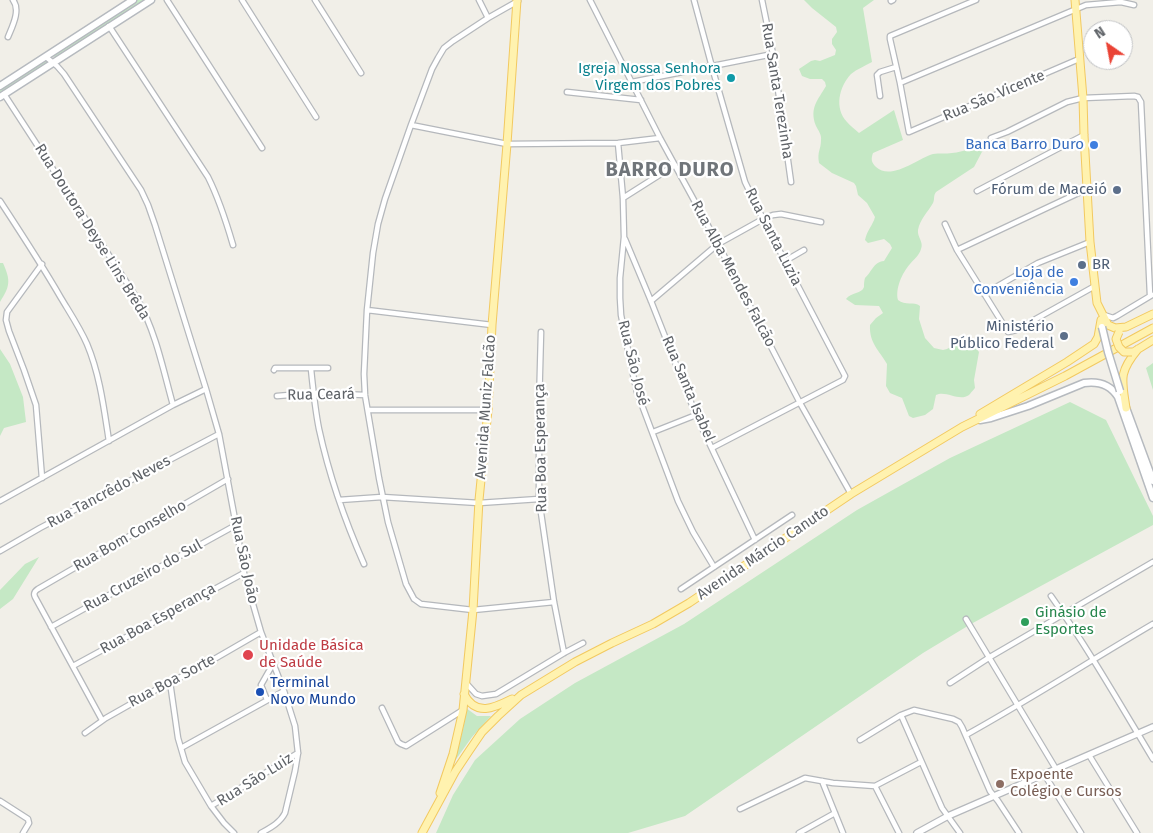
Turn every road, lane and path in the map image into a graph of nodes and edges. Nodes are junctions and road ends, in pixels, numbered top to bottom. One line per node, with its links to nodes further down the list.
1 (12, 0): 18 (street)
2 (133, 0): 20 (main road)
3 (151, 0): 17 (main road)
4 (167, 0): 41 (street)
5 (242, 0): 34 (street)
6 (315, 0): 25 (street)
7 (479, 0): 16 (street)
8 (590, 0): 26 (street, Rua Alba Mendes Falcão)
9 (694, 0): 23 (street, Rua Santa Luzia)
10 (762, 0): 19 (street, Rua Santa Terezinha)
11 (976, 0): 24 (street)
12 (1075, 0): 15 (main road)
13 (518, 1): 16 (street); 40 (main road, Avenida Muniz Falcão)
14 (1134, 5): 15 (street)
15 (1075, 10): 21 (main road); 27 (street)
16 (488, 18): 35 (street)
17 (109, 26): 22 (main road); 54 (street)
18 (8, 38)
19 (773, 54): 23 (street); 43 (street, Rua Santa Terezinha)
20 (46, 57): 22 (street, Rua São João); 28 (main road)
21 (1079, 59): 27 (street, Rua São Vicente); 32 (main road)
22 (53, 63): 30 (main road); 75 (street, Rua São João)
23 (712, 67): 26 (street); 48 (street, Rua Santa Luzia)
24 (896, 67): 27 (street); 31 (street)
25 (361, 73)
26 (632, 82): 33 (street, Rua Alba Mendes Falcão)
27 (900, 82)
28 (0, 86)
29 (567, 92): 33 (street)
30 (2, 95): 80 (street, Rua Doutora Deyse Lins Brêda)
31 (880, 96)
32 (1083, 98): 36 (main road); 38 (street); 61 (street)
33 (640, 100): 37 (street, Rua Alba Mendes Falcão)
34 (316, 116)
35 (411, 125): 40 (street); 63 (street)
36 (1084, 134): 44 (main road); 45 (street)
37 (660, 138): 39 (street); 42 (street, Rua Alba Mendes Falcão)
38 (991, 138)
39 (618, 143): 40 (street); 46 (street, Rua São José)
40 (507, 144): 66 (main road, Avenida Muniz Falcão)
41 (262, 148)
42 (675, 165): 46 (street); 53 (street, Rua Alba Mendes Falcão)
43 (790, 182)
44 (1087, 189): 52 (main road); 56 (street)
45 (977, 191)
46 (623, 198): 51 (street, Rua São José)
47 (0, 201): 58 (street)
48 (763, 219): 49 (street); 53 (street); 57 (street, Rua Santa Luzia)
49 (821, 222)
50 (945, 224): 56 (street)
51 (624, 237): 62 (street, Rua Santa Isabel); 87 (street, Rua São José)
52 (1090, 242): 59 (main road); 60 (street)
53 (718, 244): 62 (street); 79 (street, Rua Alba Mendes Falcão)
54 (233, 245)
55 (804, 250): 57 (street)
56 (957, 250): 60 (street)
57 (785, 261): 79 (street, Rua Santa Luzia)
58 (42, 264): 89 (street); 91 (street)
59 (1095, 286): 60 (street); 65 (main road)
60 (984, 294)
61 (1152, 295): 65 (street)
62 (651, 301): 84 (street, Rua Santa Isabel)
63 (367, 310): 66 (street); 77 (street)
64 (1153, 314): 68 (main road)
65 (1102, 320): 68 (main road); 81 (main road, bridge); 86 (main road)
66 (492, 325): 83 (main road, Avenida Muniz Falcão)
67 (1153, 328): 85 (main road, Avenida Márcio Canuto)
68 (1123, 329): 71 (main road, bridge)
69 (541, 332): 97 (street, Rua Boa Esperança)
70 (1153, 340): 71 (main road)
71 (1135, 351): 81 (main road)
72 (328, 368): 73 (street)
73 (312, 369): 74 (street); 76 (street)
74 (274, 370)
75 (206, 389): 80 (street); 88 (street, Rua São João)
76 (314, 393): 77 (street, Rua Ceará); 78 (street, Rua Ceará); 98 (street)
77 (365, 395): 82 (street)
78 (277, 396)
79 (800, 402): 90 (street); 94 (street, Rua Alba Mendes Falcão)
80 (173, 405): 89 (street)
81 (1126, 408): 93 (main road)
82 (368, 410): 83 (street); 95 (street)
83 (488, 410): 100 (main road, Avenida Muniz Falcão)
84 (696, 415): 87 (street); 90 (street, Rua Santa Isabel)
85 (974, 421): 86 (main road, Avenida Márcio Canuto); 96 (main road)
86 (962, 427): 94 (main road, Avenida Márcio Canuto)
87 (653, 432): 107 (street, Rua São José)
88 (219, 434): 92 (street, Rua São João); 104 (street, Rua Tancrêdo Neves)
89 (109, 441): 91 (street)
90 (712, 448): 103 (street, Rua Santa Isabel)
91 (42, 478): 99 (street)
92 (228, 479): 102 (street, Rua São João); 116 (street, Rua Bom Conselho)
93 (1153, 481)
94 (850, 494): 129 (main road, Avenida Márcio Canuto)
95 (382, 497): 98 (street); 100 (street); 112 (street)
96 (1153, 498)
97 (538, 499): 100 (street); 111 (street, Rua Boa Esperança)
98 (340, 500): 106 (street)
99 (0, 501)
100 (479, 503): 112 (main road, Avenida Muniz Falcão)
101 (792, 515): 103 (street)
102 (236, 525): 108 (street, Rua São João); 116 (street, Rua Cruzeiro do Sul)
103 (755, 540): 107 (street)
104 (0, 551)
105 (1153, 562): 113 (street)
106 (364, 564)
107 (714, 567): 109 (street)
108 (244, 573): 117 (street, Rua São João); 123 (street, Rua Boa Esperança)
109 (681, 589)
110 (1051, 596): 113 (street)
111 (554, 602): 112 (street); 119 (street, Rua Boa Esperança)
112 (473, 610): 124 (main road, Avenida Muniz Falcão)
113 (1064, 615): 120 (street); 121 (street)
114 (966, 619): 120 (street)
115 (1153, 624): 121 (street)
116 (51, 627): 123 (street)
117 (261, 632): 122 (street, Rua São João); 125 (street, Rua Boa Sorte)
118 (583, 644): 119 (street)
119 (564, 653): 124 (street)
120 (990, 658): 126 (street); 131 (street)
121 (1092, 660): 131 (street); 138 (street)
122 (273, 664): 127 (street, Rua São João); 130 (street)
123 (73, 666): 135 (street)
124 (465, 681): 128 (main road, Avenida Muniz Falcão)
125 (170, 682): 135 (street, Rua Boa Sorte); 141 (street)
126 (950, 683)
127 (284, 690): 130 (street); 142 (street, Rua São João)
128 (464, 694): 129 (main road); 133 (main road, Avenida Muniz Falcão)
129 (521, 695): 154 (main road, Avenida Márcio Canuto)
130 (267, 700): 141 (street)
131 (1018, 706): 139 (street); 146 (street)
132 (382, 708): 133 (street)
133 (463, 710): 154 (main road, Avenida Muniz Falcão)
134 (901, 716): 139 (street); 140 (street); 145 (street)
135 (102, 720): 137 (street, Rua Boa Sorte)
136 (1153, 727): 138 (street)
137 (85, 733)
138 (1138, 733): 143 (street); 144 (street)
139 (966, 735): 150 (street)
140 (860, 740)
141 (181, 748): 152 (street)
142 (298, 753): 152 (street, Rua São Luiz); 159 (street, Rua São João)
143 (1089, 755): 146 (street); 168 (street)
144 (1153, 759)
145 (920, 762): 149 (street); 156 (street)
146 (1056, 770): 147 (street)
147 (1044, 774): 150 (street); 167 (street)
148 (822, 781): 149 (street); 153 (street); 155 (street)
149 (875, 786): 163 (street)
150 (994, 796): 156 (street); 166 (street)
151 (0, 801): 157 (street)
152 (212, 806): 158 (street)
153 (740, 809)
154 (434, 810): 160 (main road)
155 (835, 813): 161 (street); 162 (street)
156 (948, 816): 164 (street); 165 (street)
157 (23, 833)
158 (234, 833)
159 (261, 833)
160 (422, 833)
161 (799, 833)
162 (843, 833)
163 (899, 833)
164 (917, 833)
165 (960, 833)
166 (1019, 833)
167 (1081, 833)
168 (1137, 833)

